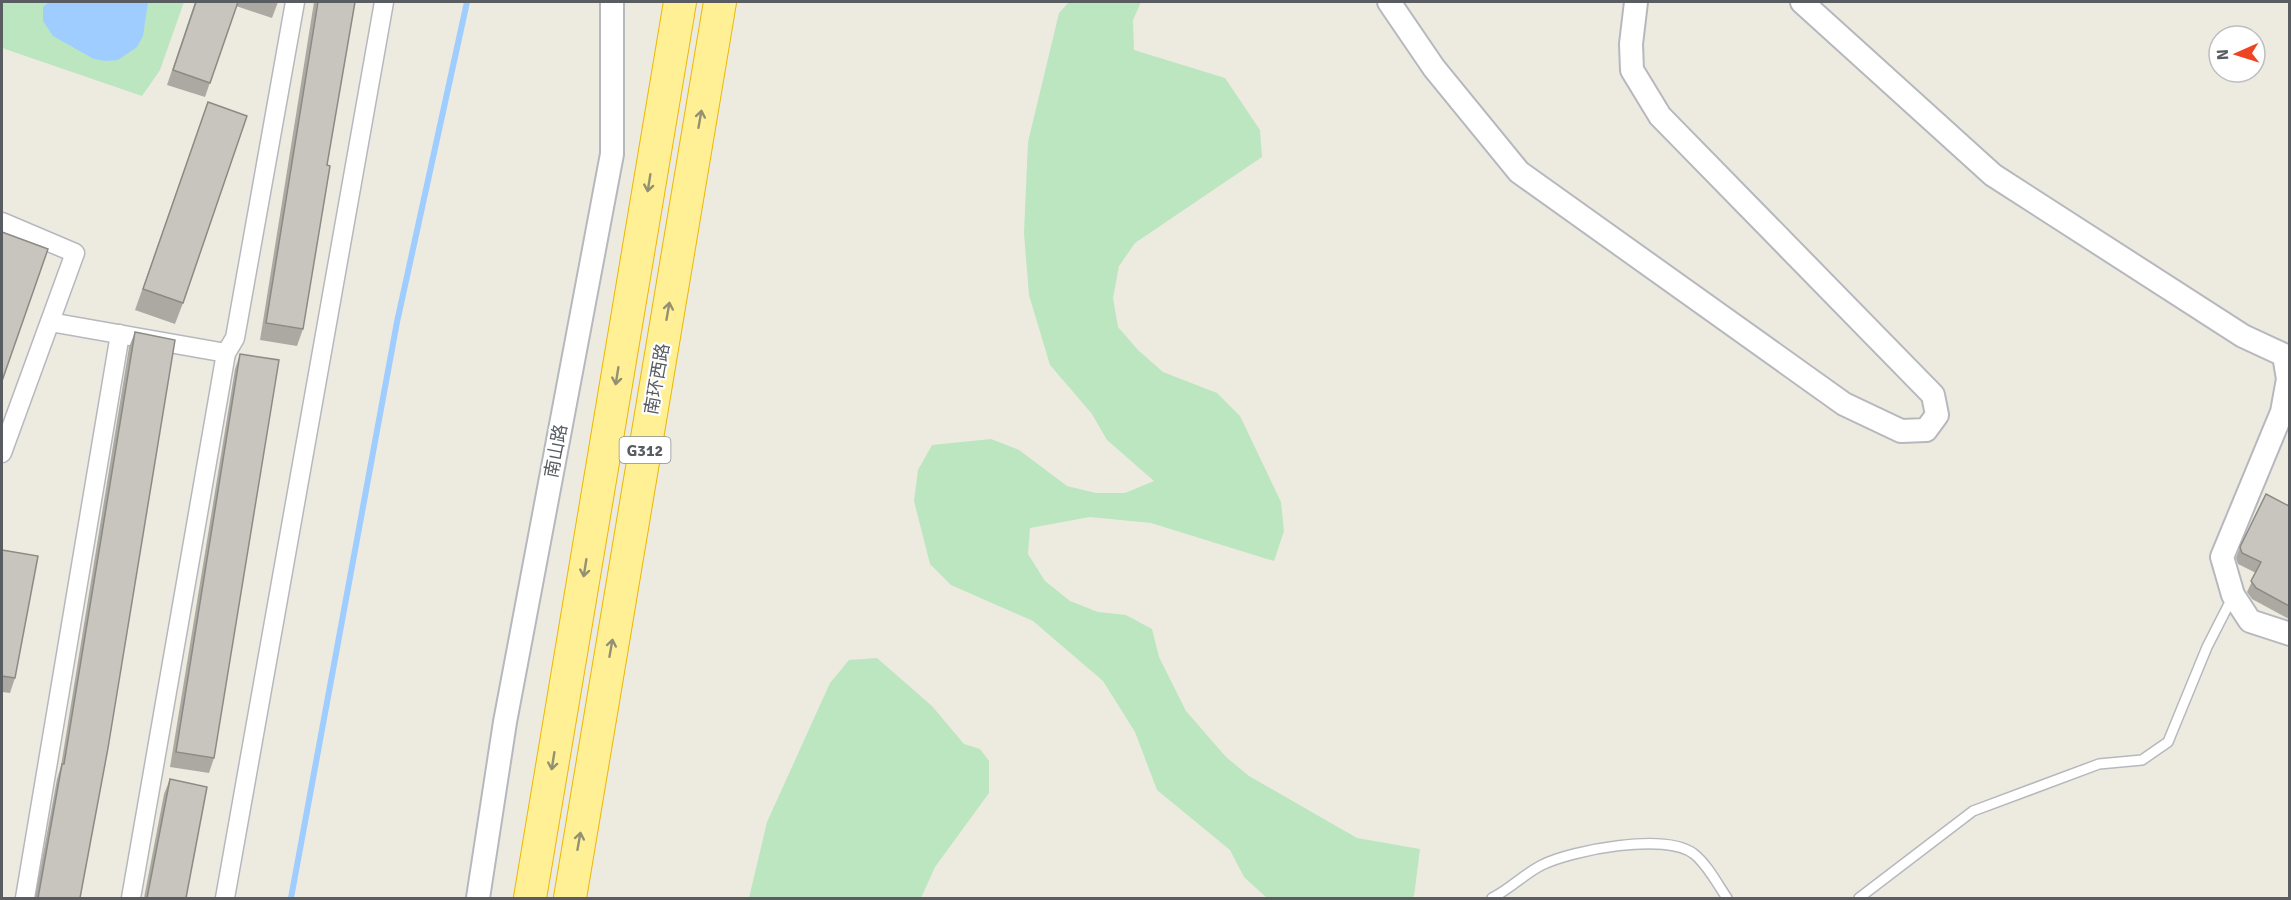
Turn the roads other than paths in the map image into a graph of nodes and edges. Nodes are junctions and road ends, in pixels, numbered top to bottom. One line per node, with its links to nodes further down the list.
1 (295, 2): 12 (street)
2 (384, 2): 19 (street)
3 (612, 2): 20 (street, 南山路)
4 (680, 2): 21 (highway, G312, one-way to 21)
5 (720, 2): 22 (highway, 南环西路 / G312, one-way to 5)
6 (1389, 2): 7 (street)
7 (1635, 2)
8 (1802, 2): 13 (street)
9 (2, 222): 10 (street)
10 (50, 322): 11 (street); 14 (street)
11 (120, 334): 12 (street); 17 (street)
12 (226, 353): 18 (street)
13 (2287, 355): 15 (street)
14 (2, 453)
15 (2233, 595): 16 (street); 25 (lane)
16 (2289, 634)
17 (25, 898)
18 (131, 898)
19 (225, 898)
20 (478, 898)
21 (530, 898)
22 (570, 898)
23 (1492, 898): 24 (lane)
24 (1727, 898)
25 (1859, 898)

